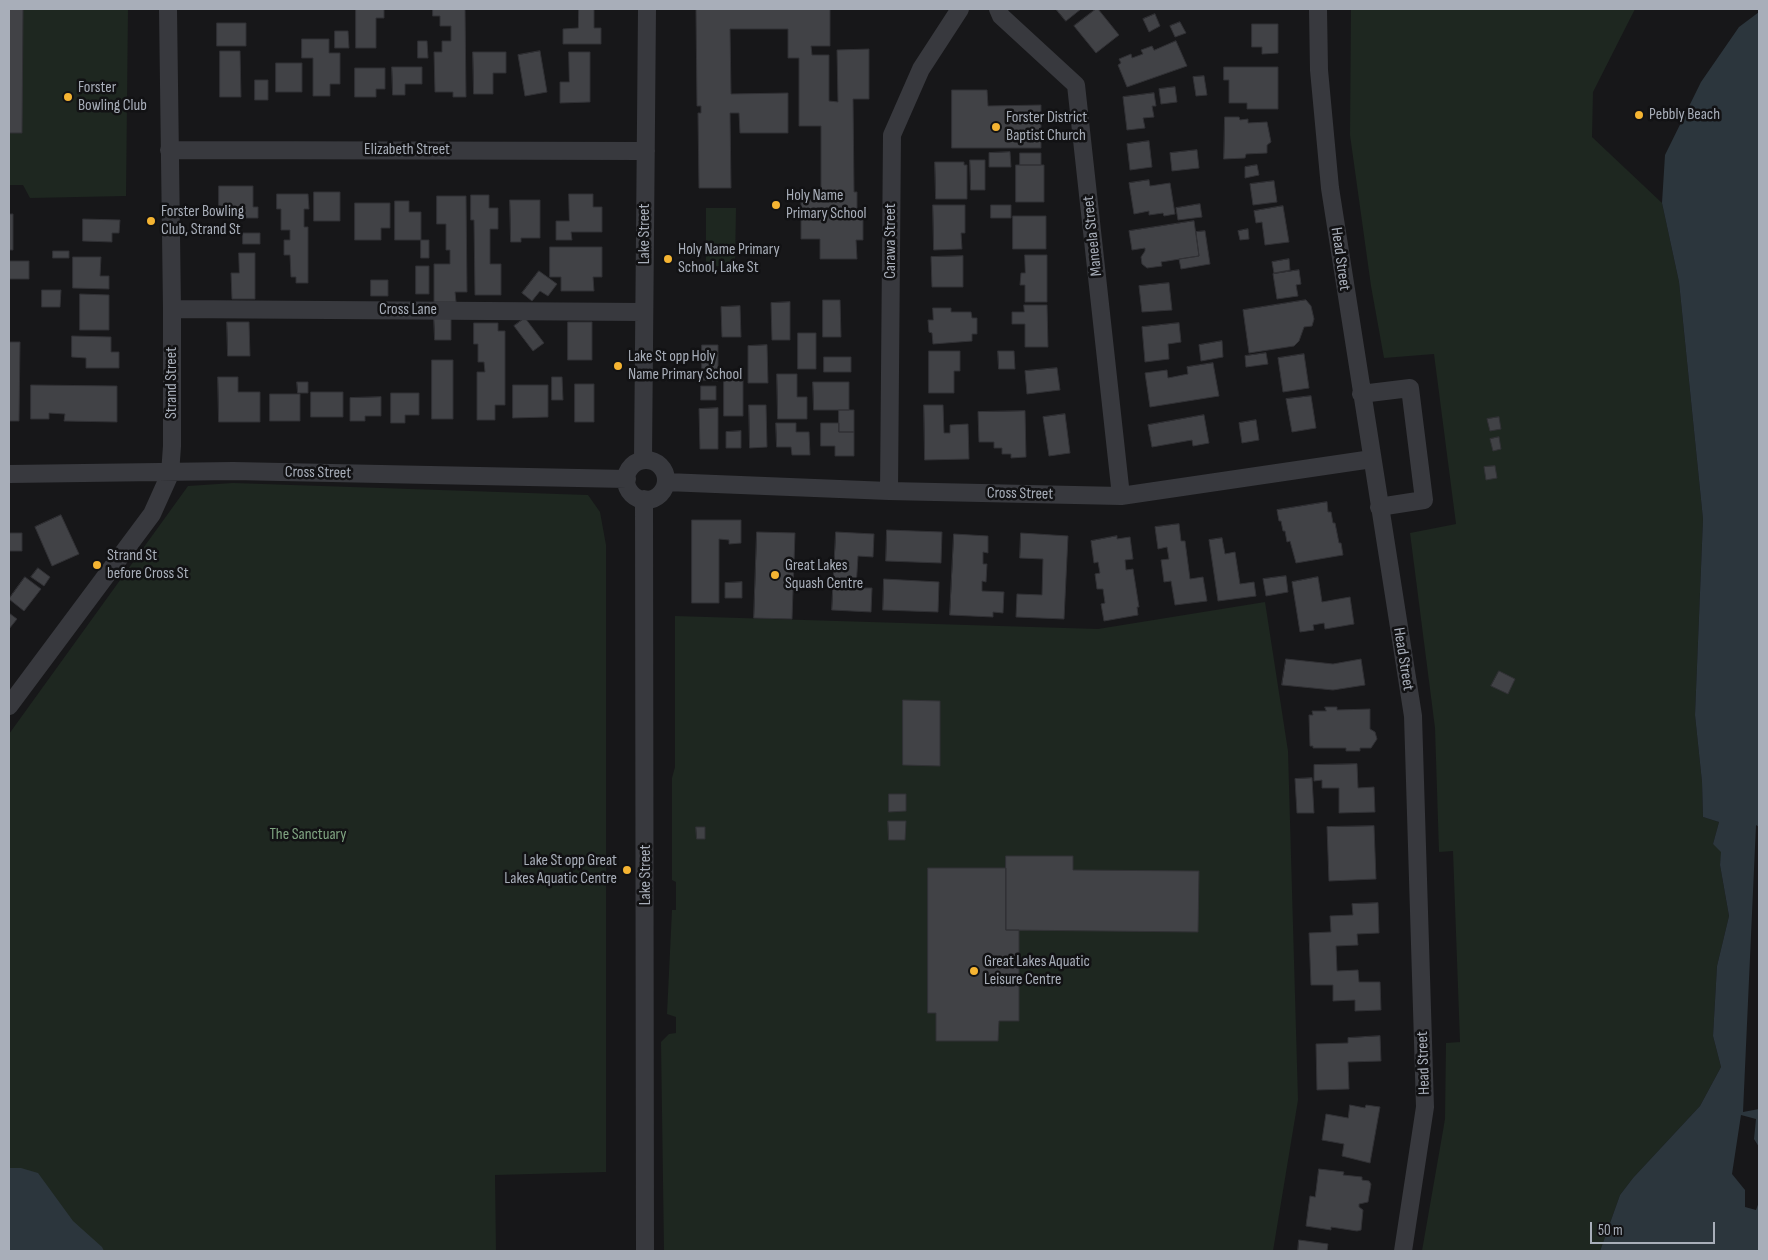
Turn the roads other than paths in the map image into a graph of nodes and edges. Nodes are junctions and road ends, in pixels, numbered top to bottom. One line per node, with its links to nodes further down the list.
1 (168, 9): 8 (street, Strand Street)
2 (647, 9): 9 (street, Lake Street)
3 (960, 9): 19 (street, Carawa Street)
4 (998, 9): 20 (street, Maneela Street)
5 (1318, 9): 7 (street, Head Street)
6 (1326, 9): 7 (street, Head Street)
7 (1319, 70): 12 (street, Head Street)
8 (169, 150): 9 (street, Elizabeth Street); 10 (street, Strand Street)
9 (646, 151): 11 (street, Lake Street)
10 (172, 309): 11 (street, Cross Lane); 16 (street, Strand Street)
11 (644, 312): 14 (street, Lake Street)
12 (1360, 394): 13 (street, Head Street); 22 (street)
13 (1372, 459): 20 (street, Cross Street); 22 (street, Head Street)
14 (643, 460): 17 (street); 18 (street)
15 (9, 474): 16 (street, Cross Street)
16 (170, 474): 17 (street, Cross Street); 23 (street, Strand Street)
17 (626, 479): 21 (street)
18 (666, 482): 19 (street, Cross Street); 21 (street)
19 (889, 491): 20 (street, Cross Street)
20 (1121, 496)
21 (644, 499): 24 (street, Lake Street)
22 (1379, 507): 25 (street, Head Street)
23 (9, 706)
24 (645, 1251)
25 (1403, 1251)

